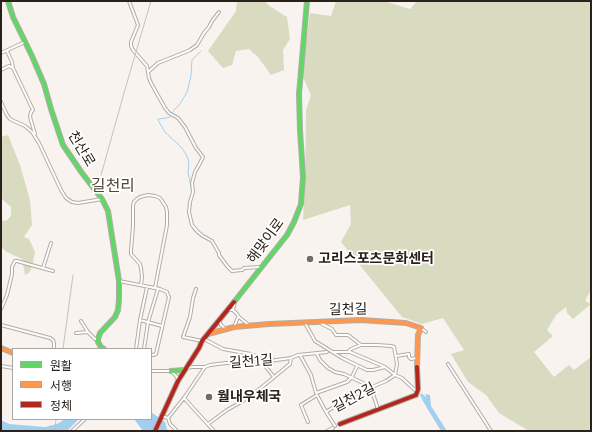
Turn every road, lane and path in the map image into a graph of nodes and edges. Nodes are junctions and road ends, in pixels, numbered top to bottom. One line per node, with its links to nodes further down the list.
1 (8, 1): 5 (street, 천산로)
2 (129, 1): 10 (street)
3 (307, 1): 15 (street, 해맞이로)
4 (219, 12): 10 (street)
5 (25, 42): 6 (street); 13 (street, 천산로)
6 (7, 51): 7 (street); 8 (street)
7 (1, 53)
8 (13, 68): 9 (street); 12 (street)
9 (1, 70)
10 (148, 72): 15 (street)
11 (1, 102): 12 (street)
12 (36, 137): 13 (street)
13 (102, 199): 18 (street, 천산로)
14 (51, 243): 16 (street)
15 (262, 267): 23 (street, 해맞이로)
16 (43, 268): 17 (street); 24 (street)
17 (54, 271)
18 (119, 281): 19 (street); 44 (street, 천산로)
19 (141, 285): 20 (street); 21 (street)
20 (147, 287): 21 (street); 28 (street)
21 (156, 289): 31 (street); 35 (street)
22 (196, 289): 45 (street)
23 (235, 300): 25 (street, 해맞이로); 26 (street)
24 (1, 309)
25 (227, 310): 26 (street); 29 (street, 해맞이로)
26 (233, 310): 27 (street)
27 (238, 317): 36 (street); 37 (street)
28 (140, 320): 31 (street); 50 (street)
29 (219, 320): 39 (street); 43 (street, 해맞이로)
30 (81, 321): 40 (street)
31 (148, 322): 35 (street); 51 (street)
32 (321, 322): 33 (street, 길천길); 38 (street, 길천길); 46 (street)
33 (305, 323): 36 (street, 길천길); 65 (street)
34 (1, 325): 48 (street)
35 (162, 326): 58 (street)
36 (251, 326): 37 (street, 길천길)
37 (234, 327): 39 (street, 길천길)
38 (420, 328): 41 (street); 61 (street)
39 (226, 329): 43 (street, 길천길)
40 (88, 332): 42 (street); 44 (street)
41 (426, 332)
42 (76, 333)
43 (208, 334): 45 (street, 해맞이로)
44 (98, 339): 49 (street)
45 (203, 340): 62 (street); 69 (street, 해맞이로)
46 (361, 345): 54 (street); 59 (street)
47 (1, 348): 55 (street)
48 (54, 348)
49 (102, 348)
50 (136, 348)
51 (144, 348)
52 (327, 352): 56 (street, 길천1길)
53 (334, 352): 54 (street)
54 (348, 352): 67 (street)
55 (12, 353)
56 (317, 354): 57 (street, 길천1길); 74 (street)
57 (300, 355): 60 (street, 길천1길); 79 (street)
58 (152, 356)
59 (396, 356): 61 (street); 72 (street)
60 (291, 358): 62 (street, 길천1길); 73 (street)
61 (417, 358): 78 (street)
62 (263, 362): 66 (street, 길천1길); 73 (street)
63 (448, 364): 94 (street)
64 (1, 366): 68 (street)
65 (356, 366): 67 (street); 74 (street)
66 (205, 367): 69 (street, 길천1길); 80 (street)
67 (385, 367): 72 (street)
68 (12, 368)
69 (184, 370): 71 (street); 75 (street, 해맞이로)
70 (152, 371): 71 (street)
71 (171, 372): 75 (street)
72 (395, 375): 76 (street, 길천2길); 78 (street)
73 (274, 377): 87 (street)
74 (352, 378): 77 (street); 79 (street)
75 (178, 381): 83 (street, 해맞이로)
76 (371, 388): 77 (street, 길천2길); 81 (street)
77 (367, 390): 82 (street, 길천2길)
78 (416, 393): 81 (street)
79 (316, 394): 82 (street); 86 (street)
80 (184, 398): 84 (street); 87 (street)
81 (378, 410): 88 (street)
82 (326, 412): 93 (street, 길천2길)
83 (162, 417): 84 (street); 90 (street, 해맞이로)
84 (168, 418): 91 (street)
85 (83, 420): 89 (street)
86 (308, 422)
87 (208, 424): 92 (street)
88 (340, 424)
89 (72, 431)
90 (155, 431)
91 (177, 431)
92 (214, 431)
93 (327, 431)
94 (491, 431)

